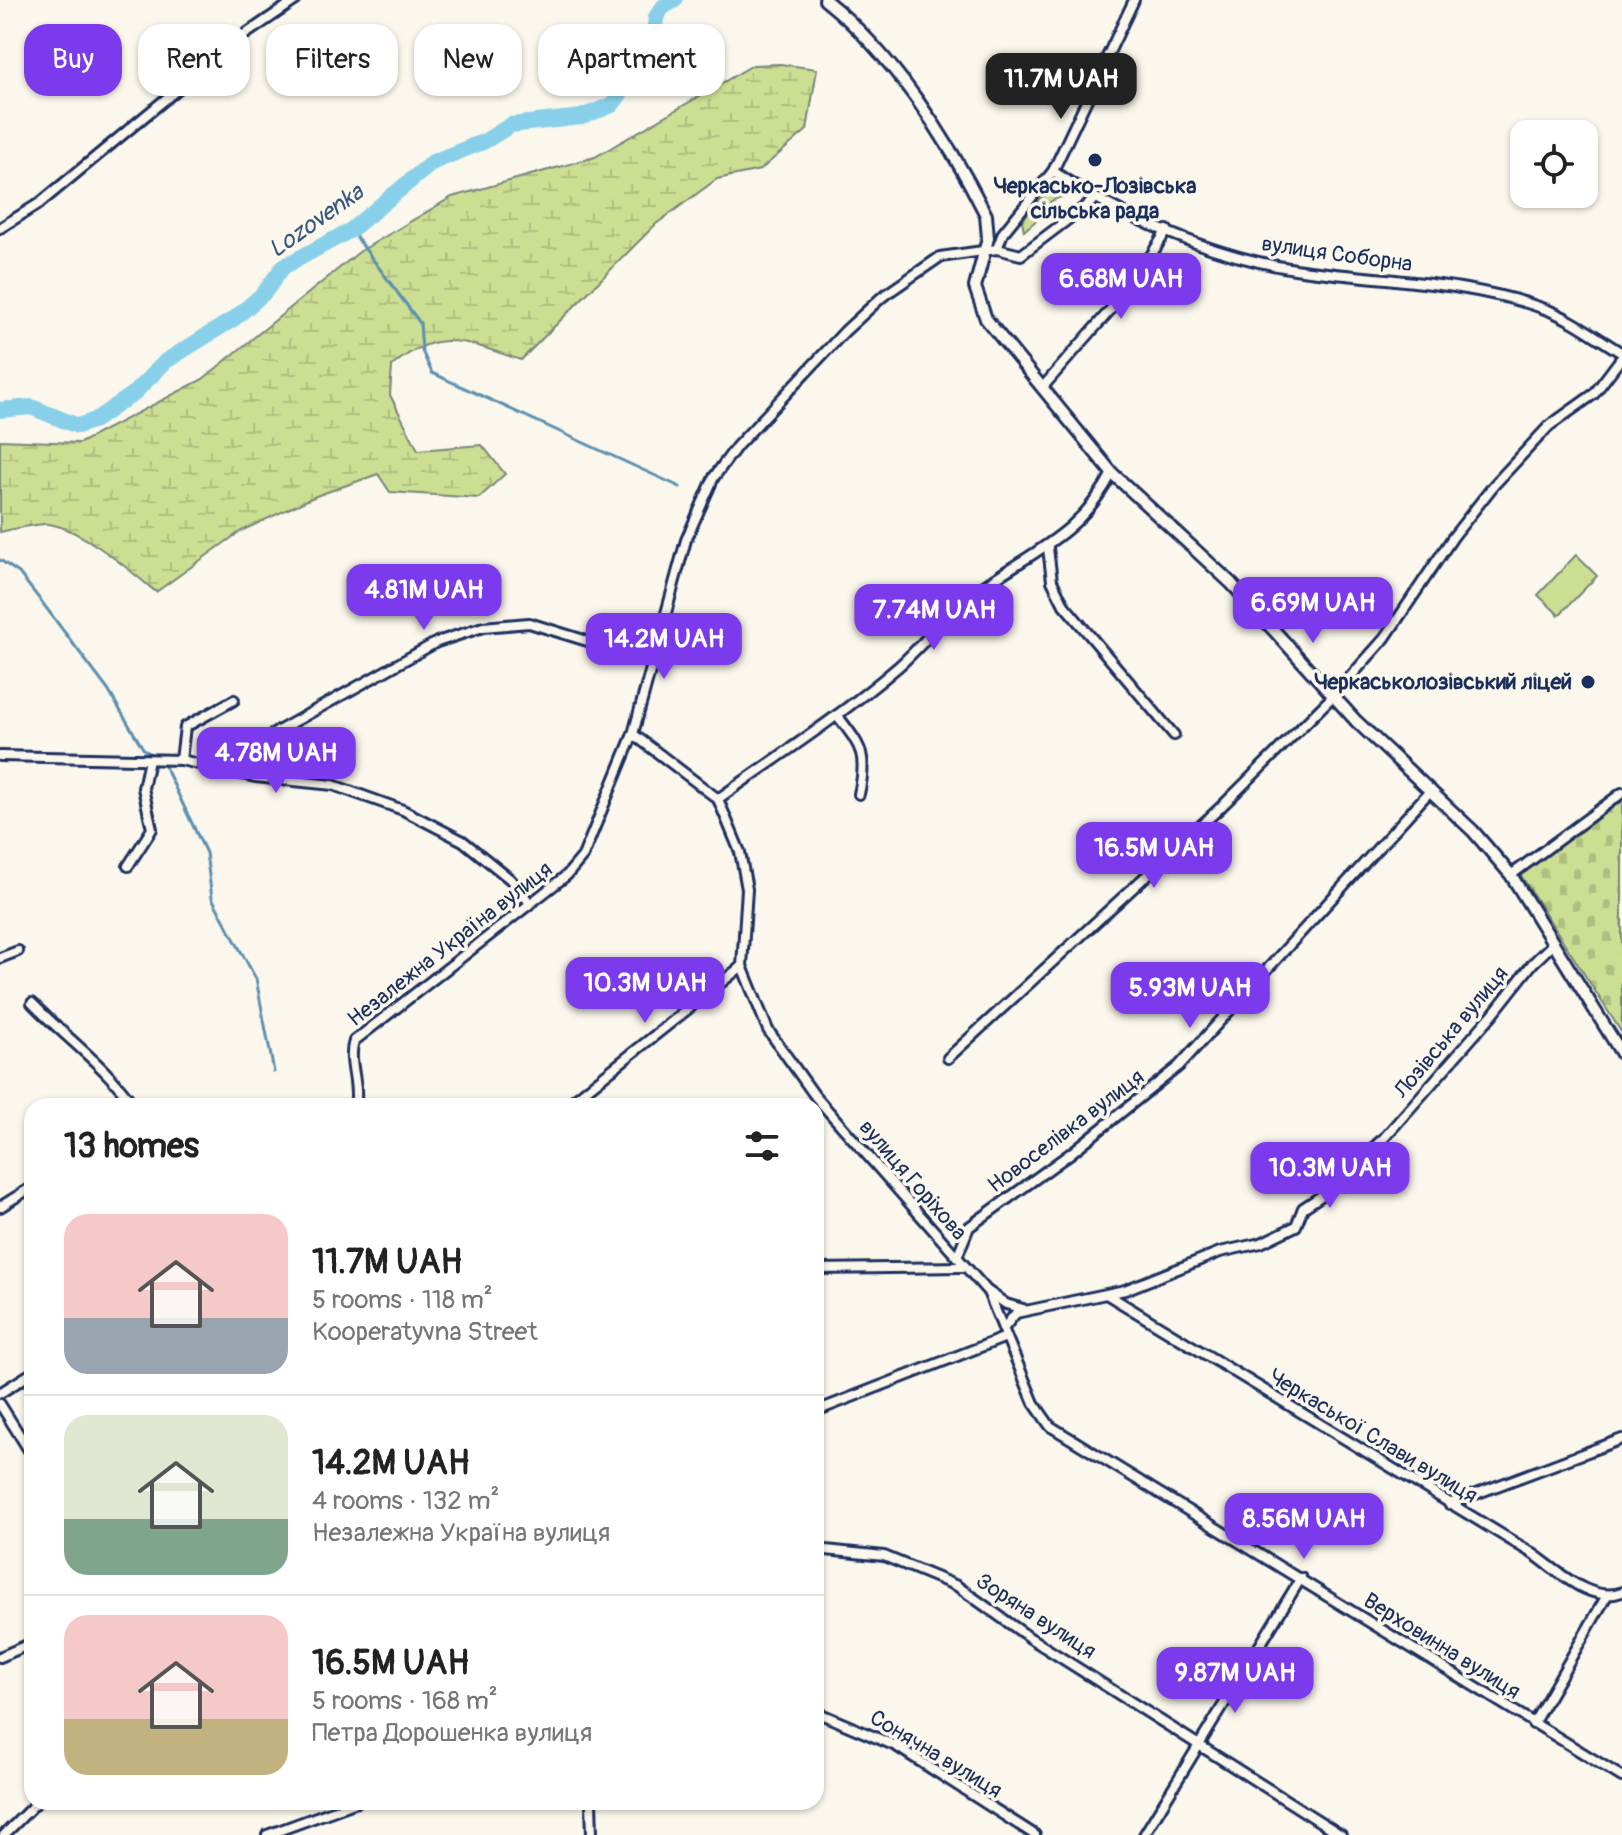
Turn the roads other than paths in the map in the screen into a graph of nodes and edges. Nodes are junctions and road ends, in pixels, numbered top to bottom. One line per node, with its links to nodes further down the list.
1 (825, 0): 9 (street)
2 (1134, 0): 4 (street)
3 (292, 1): 6 (street)
4 (1053, 171): 5 (street, вулиця Соборна); 8 (street)
5 (1095, 199): 7 (street, вулиця Соборна); 8 (street, Незалежна Україна вулиця)
6 (0, 228)
7 (1167, 230): 10 (street, вулиця Соборна); 11 (street)
8 (997, 249): 9 (street, Незалежна Україна вулиця)
9 (982, 250): 11 (street); 14 (street, Незалежна Україна вулиця)
10 (1622, 355): 15 (street)
11 (1042, 388): 12 (street)
12 (1112, 473): 13 (street); 15 (street)
13 (1048, 548): 17 (street); 19 (street)
14 (652, 661): 18 (street, Незалежна Україна вулиця); 23 (street)
15 (1335, 694): 24 (street); 37 (street)
16 (234, 700): 22 (street)
17 (837, 715): 26 (street); 27 (street)
18 (633, 734): 27 (street); 30 (street, Незалежна Україна вулиця)
19 (1174, 735)
20 (0, 756): 21 (street)
21 (149, 760): 22 (street); 28 (street)
22 (181, 760): 23 (street)
23 (224, 767): 30 (street)
24 (1431, 790): 29 (street); 45 (street, Новоселівка вулиця)
25 (1622, 793): 29 (street)
26 (859, 794)
27 (718, 799): 34 (street, вулиця Горіхова)
28 (128, 866)
29 (1511, 875): 31 (street)
30 (530, 903): 39 (street, Незалежна Україна вулиця)
31 (1554, 943): 36 (street); 49 (street, Лозівська вулиця)
32 (18, 951): 33 (street)
33 (0, 958)
34 (742, 966): 40 (street); 41 (street, вулиця Горіхова)
35 (32, 1003): 38 (street)
36 (1622, 1054)
37 (948, 1058)
38 (129, 1098)
39 (356, 1098)
40 (576, 1098)
41 (819, 1098)
42 (824, 1103): 45 (street, вулиця Горіхова)
43 (24, 1192): 44 (street)
44 (0, 1207)
45 (957, 1257): 46 (street, вулиця Горіхова)
46 (964, 1267): 47 (street); 48 (street, вулиця Горіхова)
47 (824, 1269)
48 (988, 1292): 50 (street); 51 (street, вулиця Горіхова)
49 (1108, 1295): 50 (street, Лозівська вулиця); 58 (street, Черкаської Слави вулиця)
50 (1028, 1310): 51 (street, Лозівська вулиця)
51 (1005, 1333): 55 (street, Лозівська вулиця); 60 (street, Верховинна вулиця)
52 (24, 1378): 53 (street)
53 (0, 1393)
54 (0, 1404): 57 (street)
55 (824, 1408)
56 (1622, 1439): 58 (street)
57 (24, 1442)
58 (1449, 1504): 62 (street, Черкаської Слави вулиця)
59 (824, 1550): 67 (street, Зоряна вулиця)
60 (1301, 1578): 66 (street, Верховинна вулиця); 67 (street)
61 (1622, 1592): 62 (street)
62 (1606, 1597): 66 (street)
63 (24, 1646): 64 (street)
64 (0, 1657)
65 (824, 1715): 75 (street, Сонячна вулиця)
66 (1533, 1724): 68 (street, Верховинна вулиця)
67 (1199, 1745): 76 (street); 77 (street, Зоряна вулиця)
68 (1622, 1777)
69 (29, 1810): 72 (street)
70 (335, 1810): 73 (street)
71 (591, 1810): 74 (street)
72 (4, 1835)
73 (267, 1835)
74 (592, 1835)
75 (1035, 1835)
76 (1144, 1835)
77 (1341, 1835)

